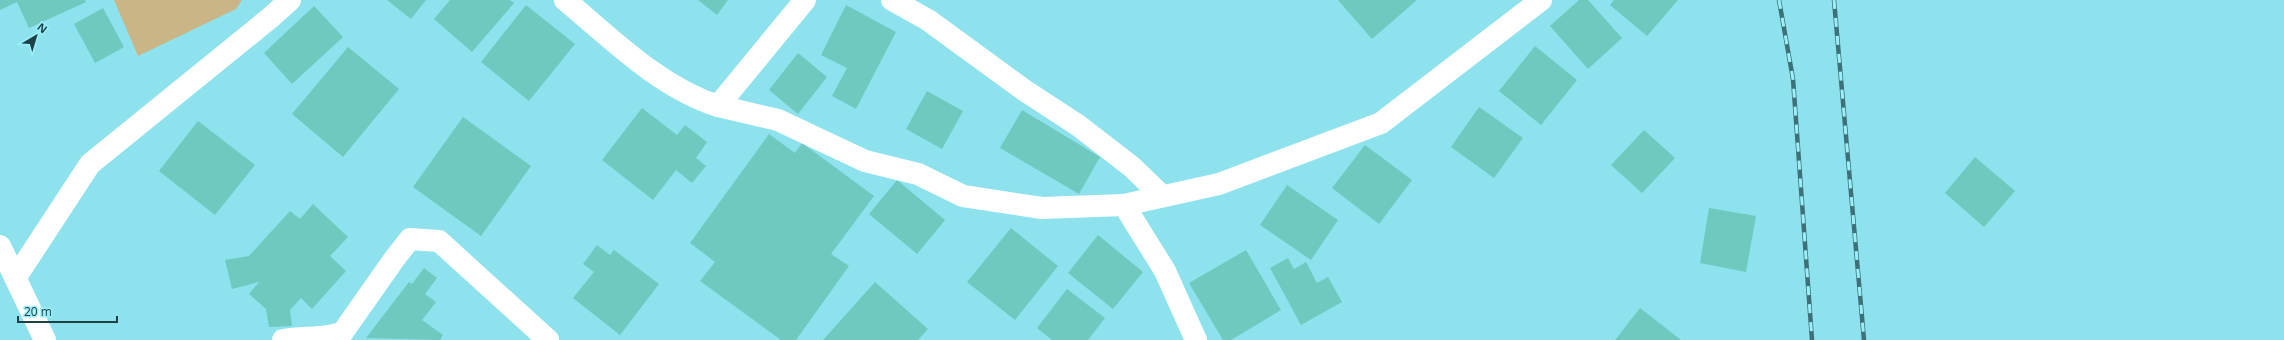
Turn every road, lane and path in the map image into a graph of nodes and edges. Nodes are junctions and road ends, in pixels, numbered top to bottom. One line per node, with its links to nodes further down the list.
1 (290, 0): 10 (street)
2 (565, 0): 6 (street)
3 (805, 0): 6 (street)
4 (892, 0): 7 (street)
5 (1541, 0): 7 (street)
6 (718, 106): 8 (street)
7 (1162, 196): 8 (street)
8 (1124, 205): 14 (street)
9 (0, 246): 10 (street)
10 (16, 277): 11 (street)
11 (45, 340)
12 (283, 340): 13 (street)
13 (548, 340)
14 (1196, 340)

